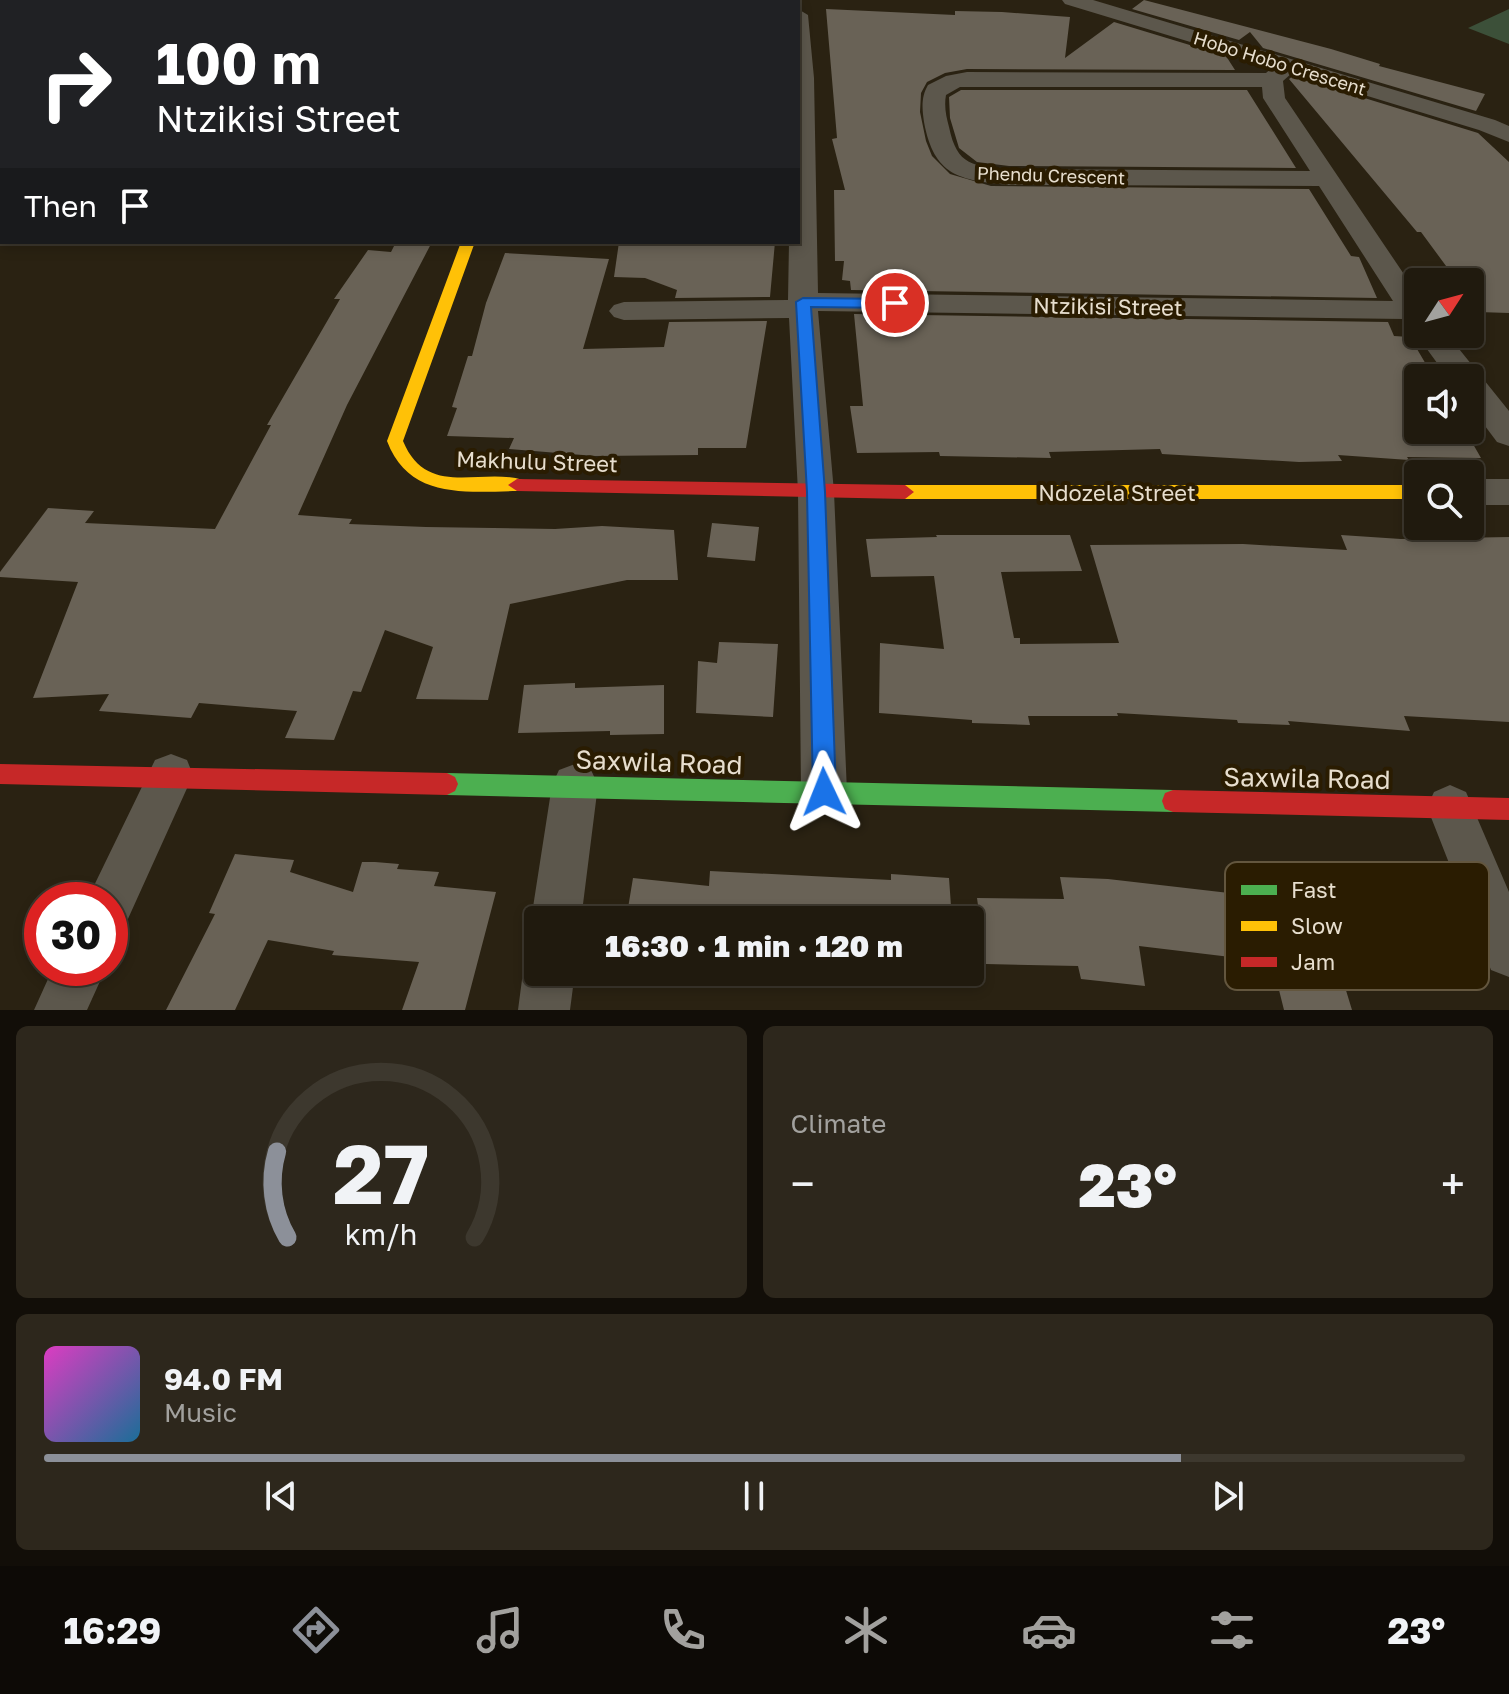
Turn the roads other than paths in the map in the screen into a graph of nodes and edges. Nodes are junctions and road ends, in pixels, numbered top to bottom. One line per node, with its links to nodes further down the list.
1 (720, 0): 2 (street)
2 (783, 0)
3 (1072, 0): 5 (street, Hobo Hobo Crescent)
4 (800, 57): 6 (street)
5 (1280, 73): 7 (street, Hobo Hobo Crescent); 8 (street); 8 (street, Phendu Crescent)
6 (801, 78): 9 (street)
7 (1498, 130)
8 (1330, 179): 11 (street)
9 (801, 180): 12 (street)
10 (467, 244): 19 (street, Makhulu Street)
11 (1404, 295)
12 (803, 306): 13 (street); 14 (street, Ntzikisi Street); 19 (street)
13 (624, 311)
14 (1404, 320)
15 (1442, 348): 16 (street)
16 (1454, 364)
17 (1484, 402): 18 (street)
18 (1509, 434)
19 (816, 492): 20 (street, Ndozela Street); 26 (street)
20 (1404, 492)
21 (1484, 492): 22 (street)
22 (1509, 492)
23 (0, 774): 24 (street, Saxwila Road)
24 (171, 775): 25 (street, Saxwila Road); 30 (street)
25 (575, 785): 26 (street, Saxwila Road); 32 (street)
26 (824, 792): 27 (street, Saxwila Road)
27 (1450, 807): 28 (street, Saxwila Road); 29 (street)
28 (1509, 809)
29 (1472, 862)
30 (120, 882)
31 (1489, 903): 33 (street)
32 (558, 906)
33 (1509, 952)
34 (71, 986): 36 (street)
35 (547, 986): 37 (street)
36 (60, 1010)
37 (544, 1010)

